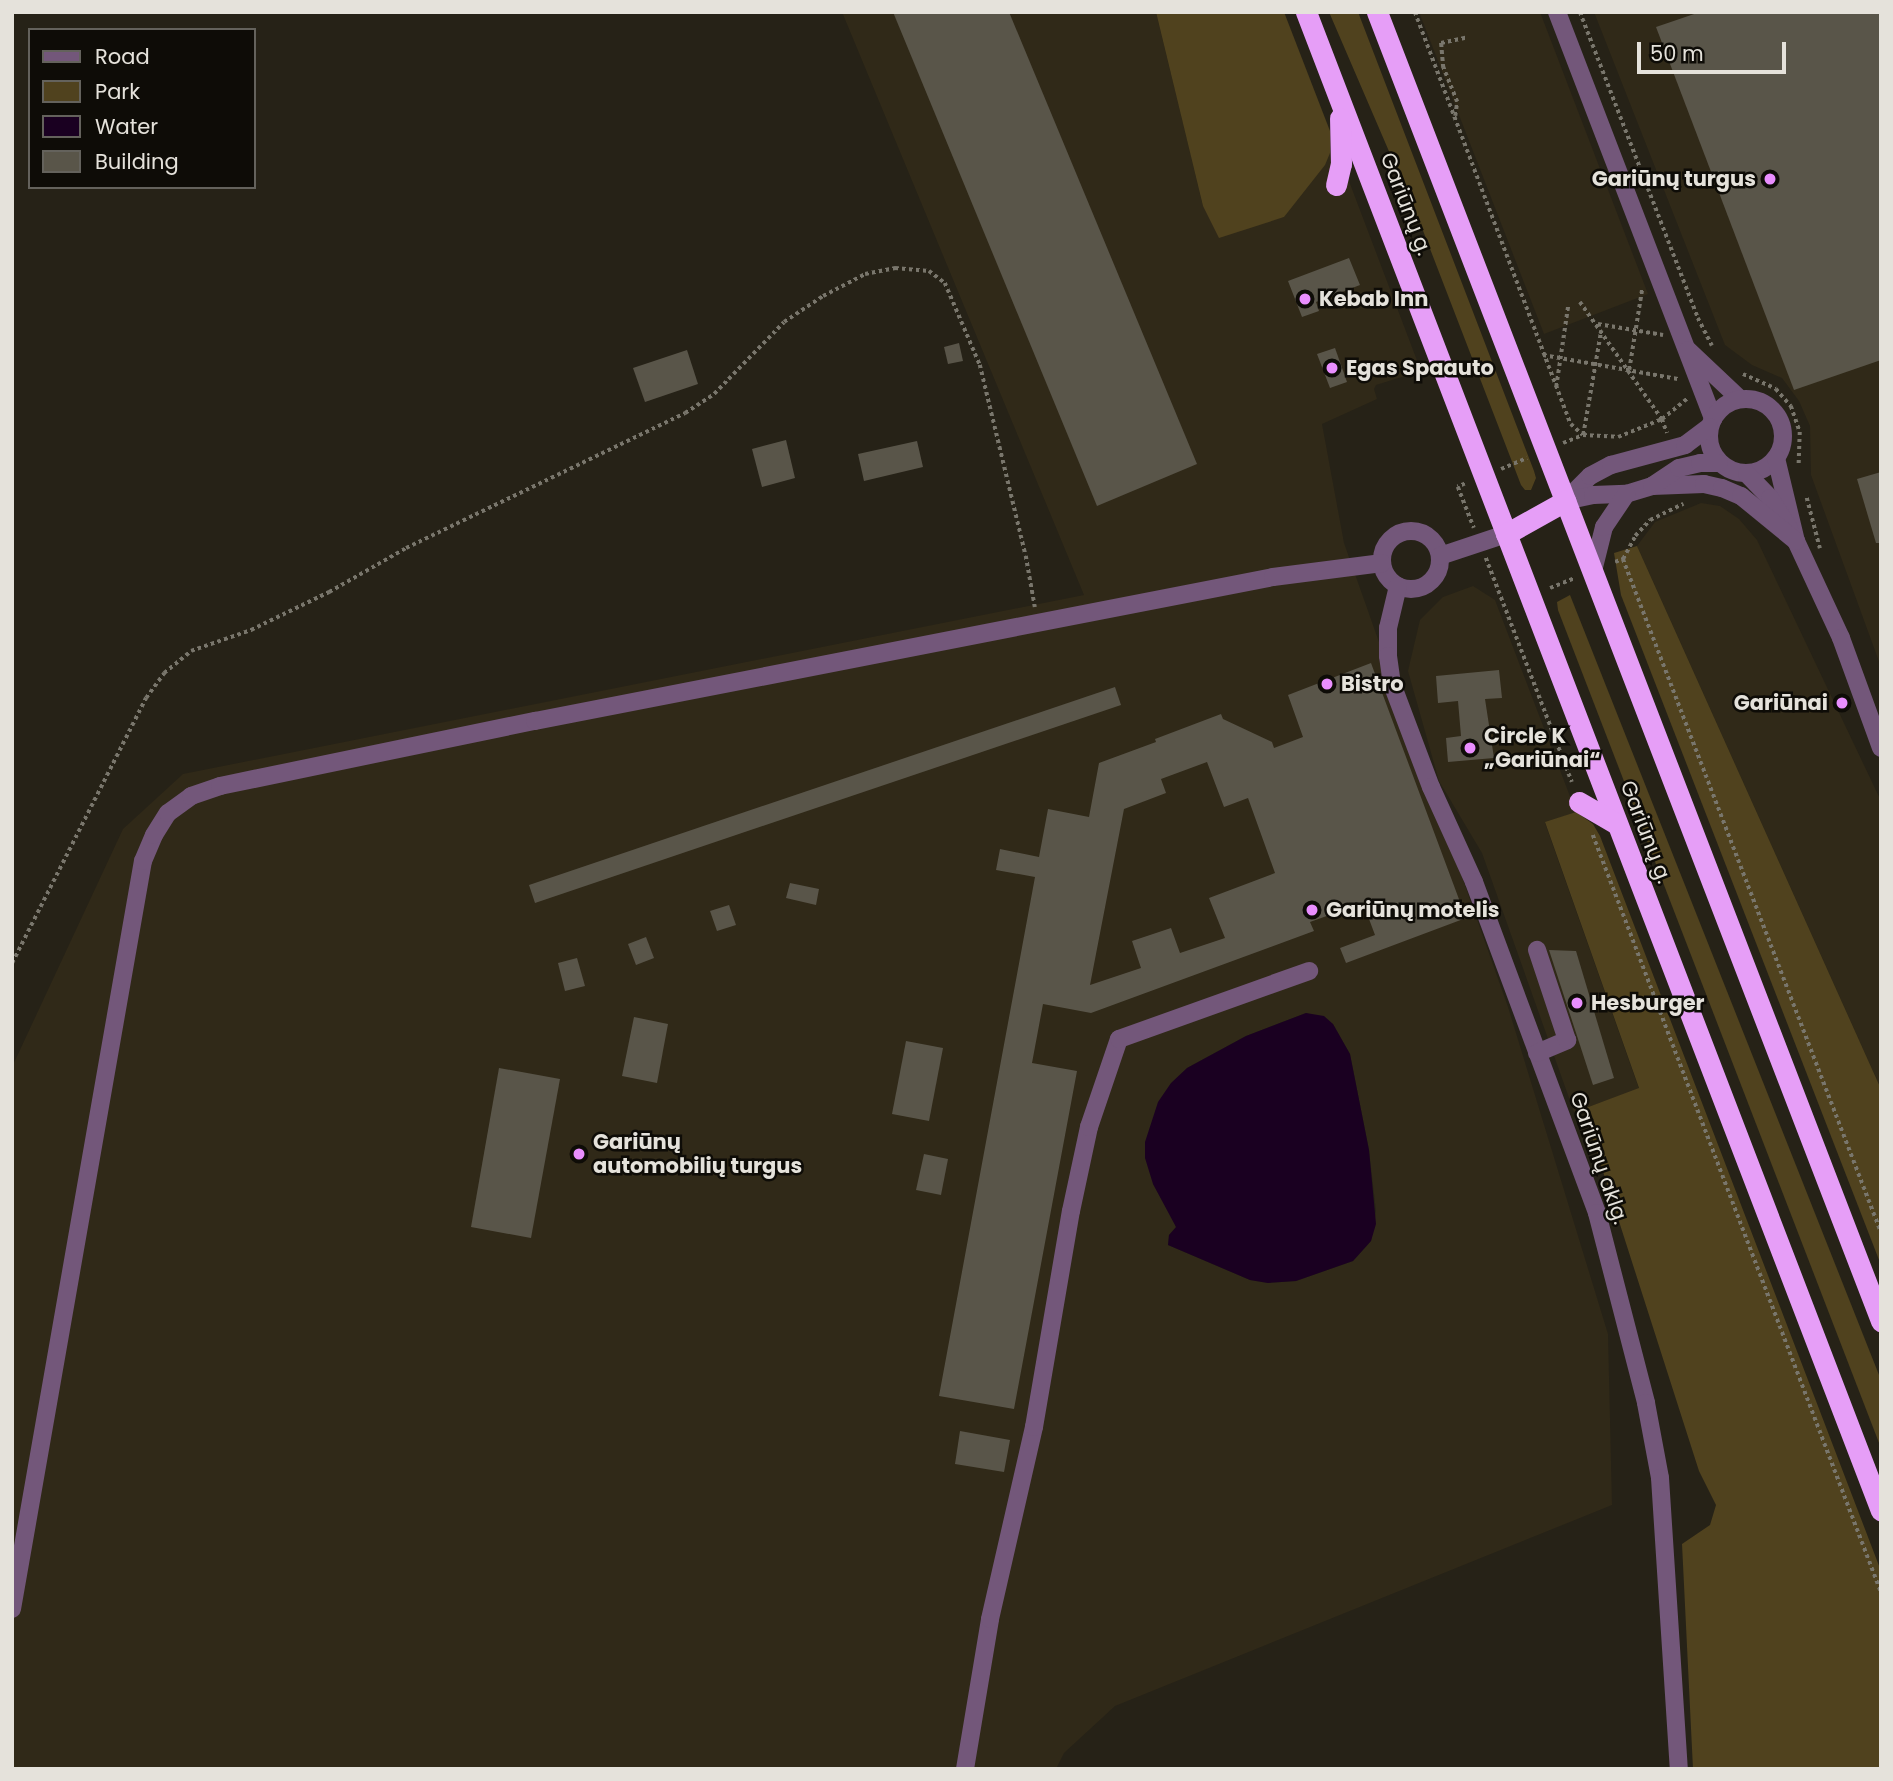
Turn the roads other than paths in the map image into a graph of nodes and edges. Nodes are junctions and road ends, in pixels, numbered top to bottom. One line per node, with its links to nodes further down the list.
1 (1306, 12): 4 (highway, Gariūnų g.)
2 (1377, 12): 14 (highway, Gariūnų g.)
3 (1557, 12): 6 (street)
4 (1338, 95): 5 (highway); 15 (highway, Gariūnų g.)
5 (1336, 186)
6 (1685, 344): 7 (street); 8 (street)
7 (1740, 399): 8 (street); 9 (street)
8 (1711, 423): 10 (street); 14 (street)
9 (1776, 458): 11 (street); 16 (street)
10 (1719, 463): 11 (street); 12 (street)
11 (1747, 474): 16 (street)
12 (1652, 486): 13 (street); 16 (street)
13 (1626, 494): 14 (street); 19 (street)
14 (1565, 501): 15 (highway); 19 (highway, Gariūnų g.)
15 (1506, 534): 17 (street); 23 (highway, Gariūnų g.)
16 (1796, 541): 21 (street)
17 (1440, 556): 18 (street); 20 (street)
18 (1382, 563): 20 (street); 29 (street)
19 (1593, 571): 27 (highway, Gariūnų g.)
20 (1398, 586): 26 (street, Gariūnų aklg.)
21 (1881, 748)
22 (1580, 802): 23 (highway)
23 (1617, 824): 28 (highway, Gariūnų g.)
24 (1537, 950): 26 (street)
25 (1309, 971): 30 (street)
26 (1537, 1053): 31 (street, Gariūnų aklg.)
27 (1881, 1321)
28 (1881, 1511)
29 (12, 1609)
30 (965, 1769)
31 (1679, 1769)

